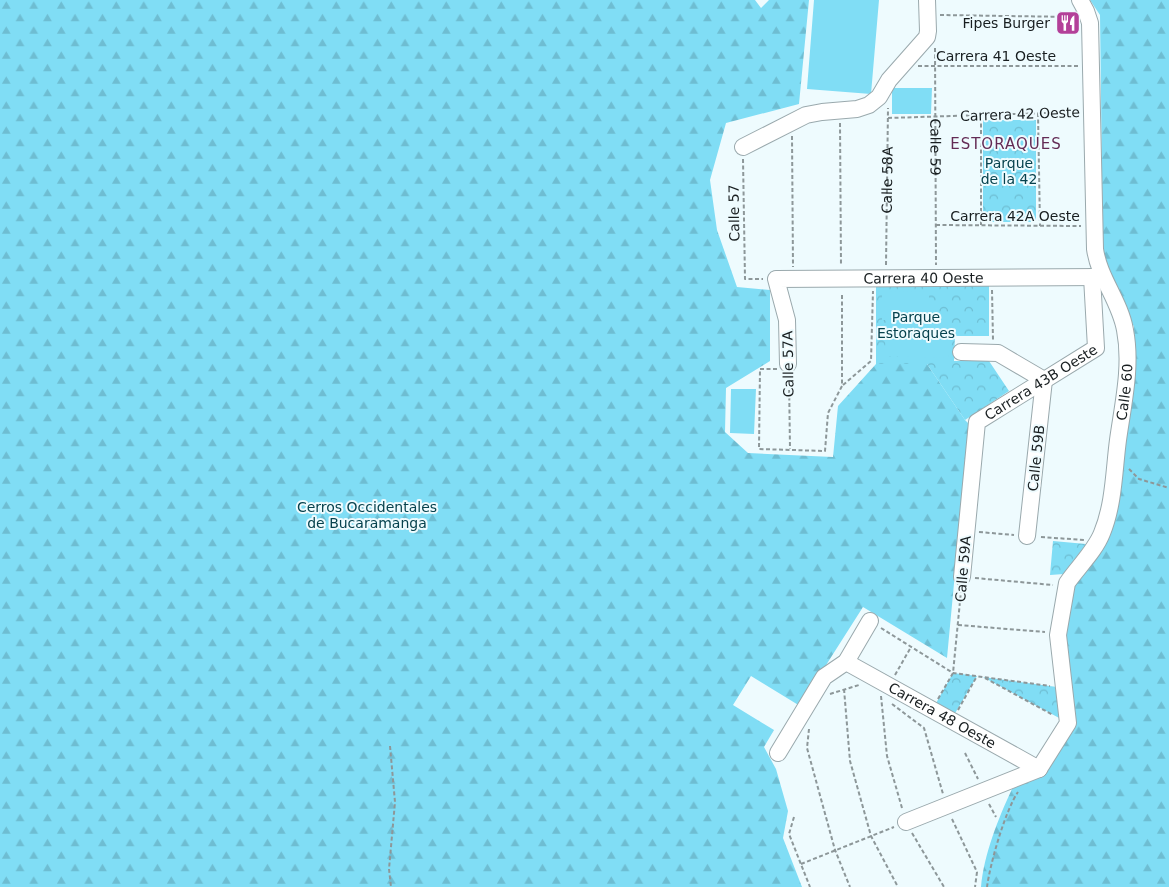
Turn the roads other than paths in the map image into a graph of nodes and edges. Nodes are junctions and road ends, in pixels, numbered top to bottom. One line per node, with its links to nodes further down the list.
1 (1080, 0): 4 (street, Calle 60)
2 (928, 8): 3 (street)
3 (743, 147)
4 (1097, 277): 5 (street, Carrera 40 Oeste); 8 (street, Carrera 43B Oeste); 15 (street, Calle 60)
5 (776, 279): 7 (street, Calle 57A)
6 (961, 352): 8 (street)
7 (788, 367)
8 (1044, 380): 9 (street, Carrera 43B Oeste); 10 (street, Calle 59B)
9 (977, 422): 11 (street, Calle 59A)
10 (1027, 536)
11 (962, 577)
12 (870, 621): 13 (street)
13 (846, 662): 14 (street); 15 (street, Carrera 48 Oeste)
14 (778, 753)
15 (1039, 769): 16 (street)
16 (906, 822)

